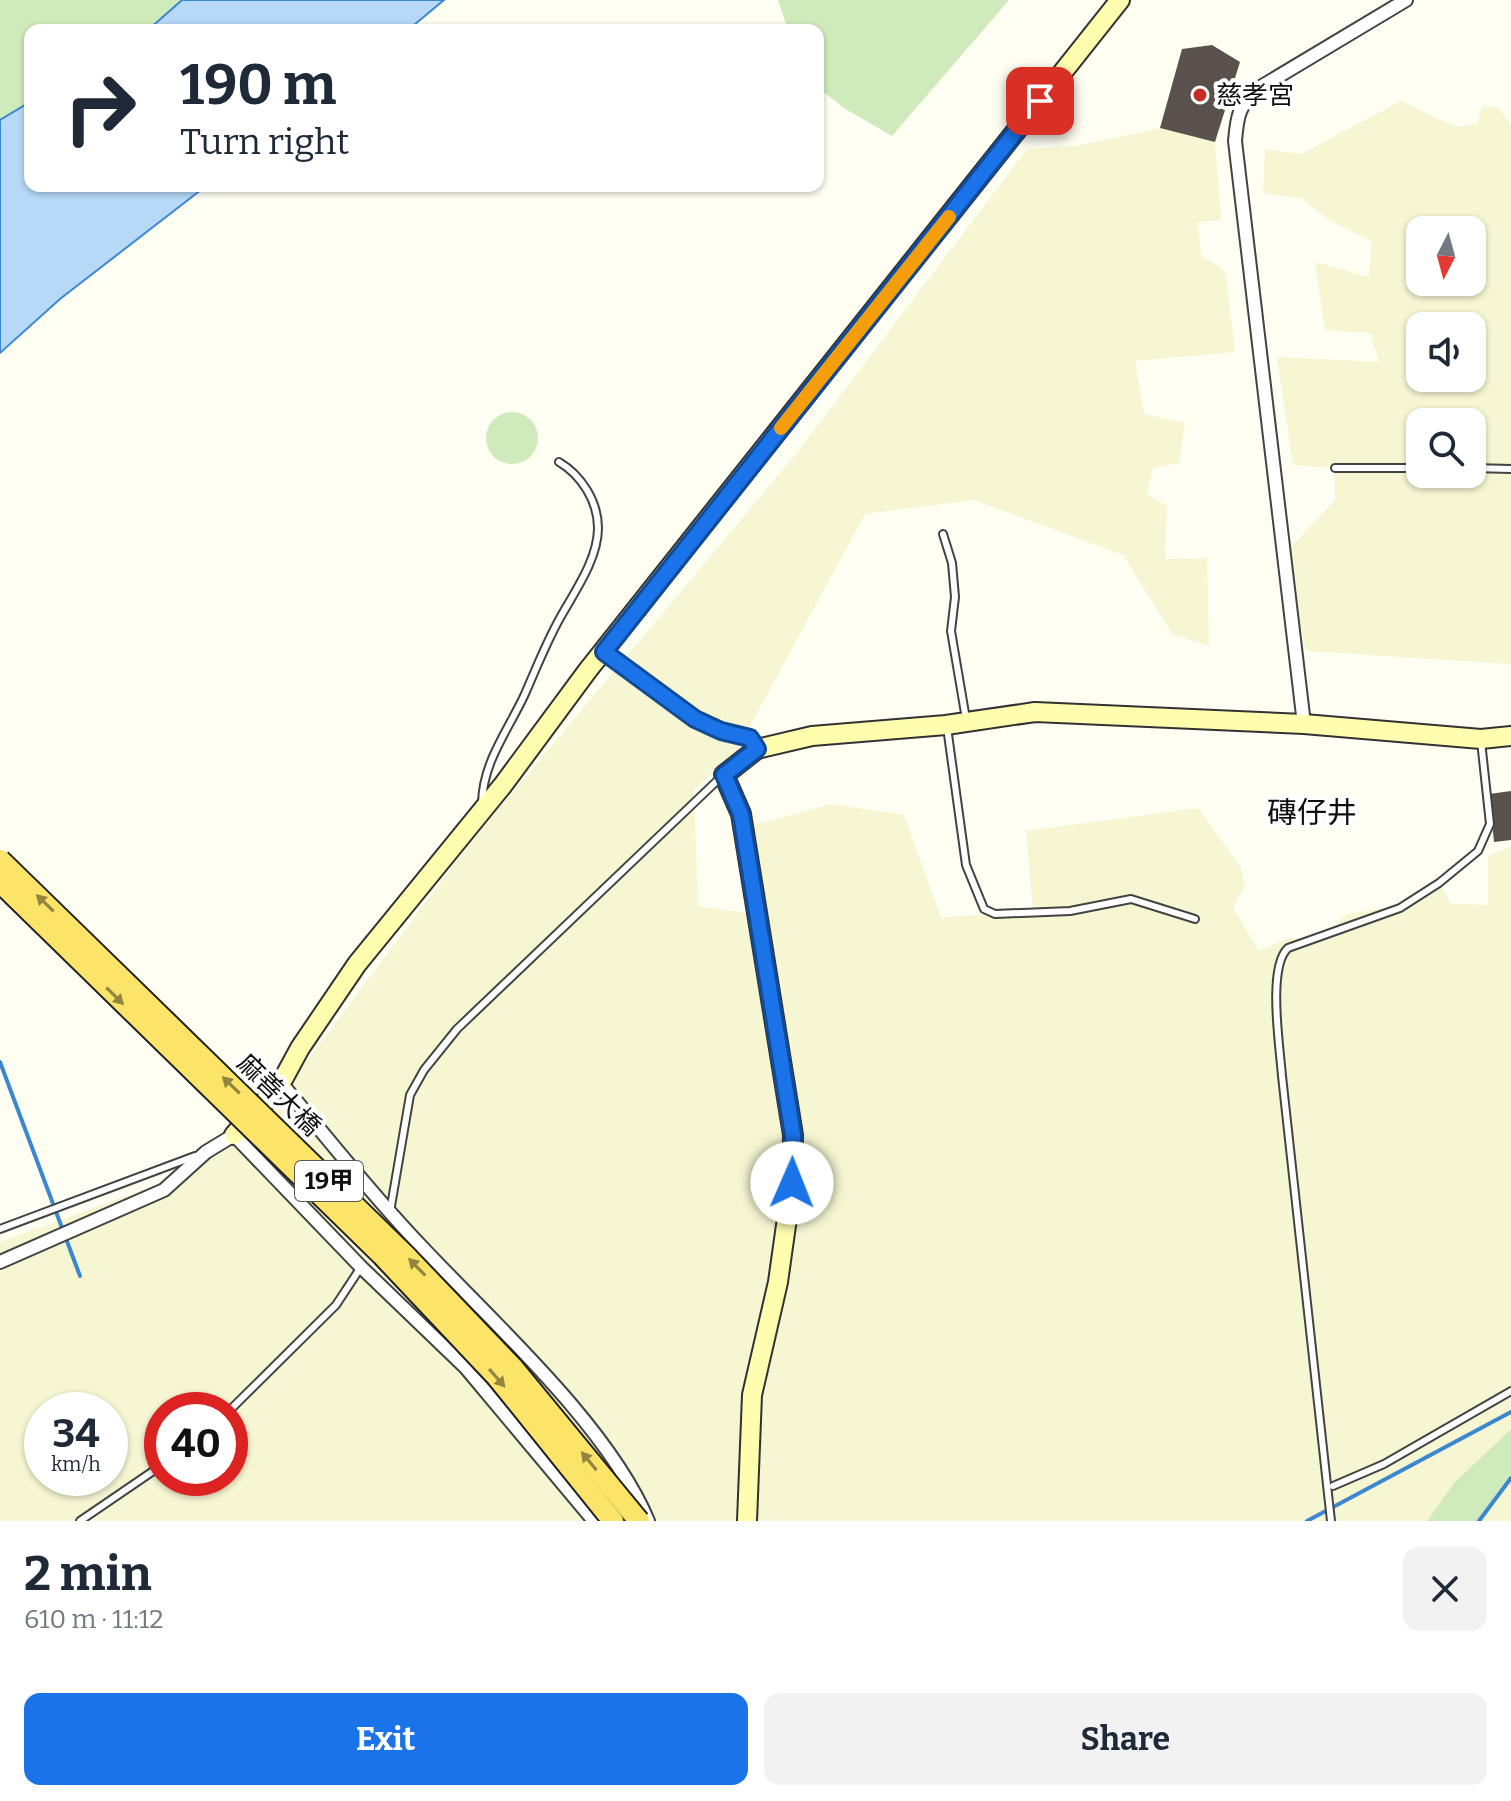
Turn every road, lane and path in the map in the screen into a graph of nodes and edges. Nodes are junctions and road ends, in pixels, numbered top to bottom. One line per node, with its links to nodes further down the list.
1 (1120, 0): 9 (street)
2 (1406, 0): 11 (street)
3 (559, 462): 17 (lane)
4 (1335, 468): 5 (lane)
5 (1406, 468)
6 (1486, 468): 7 (lane)
7 (1511, 469)
8 (943, 534): 10 (lane)
9 (604, 652): 15 (lane); 17 (street)
10 (967, 722): 11 (street); 12 (street)
11 (1304, 724): 14 (street)
12 (946, 725): 15 (street); 20 (lane)
13 (1511, 736): 14 (street)
14 (1481, 739): 38 (lane)
15 (757, 749): 16 (street)
16 (724, 775): 24 (lane); 37 (street)
17 (482, 810): 21 (street)
18 (0, 860): 35 (main road, 麻善大橋 / 19甲, one-way to 18, bridge)
19 (0, 882): 34 (main road, 麻善大橋 / 19甲, one-way to 34, bridge)
20 (1195, 919)
21 (281, 1083): 22 (street); 24 (street)
22 (234, 1135): 23 (street); 27 (street)
23 (206, 1152): 25 (lane); 26 (street)
24 (390, 1212): 36 (street)
25 (0, 1229)
26 (0, 1262)
27 (361, 1267): 29 (lane); 33 (street)
28 (1511, 1391): 31 (lane)
29 (248, 1392)
30 (144, 1477): 32 (lane)
31 (1333, 1486)
32 (80, 1521)
33 (594, 1521)
34 (613, 1521)
35 (639, 1521)
36 (648, 1521)
37 (747, 1521)
38 (1331, 1521)

